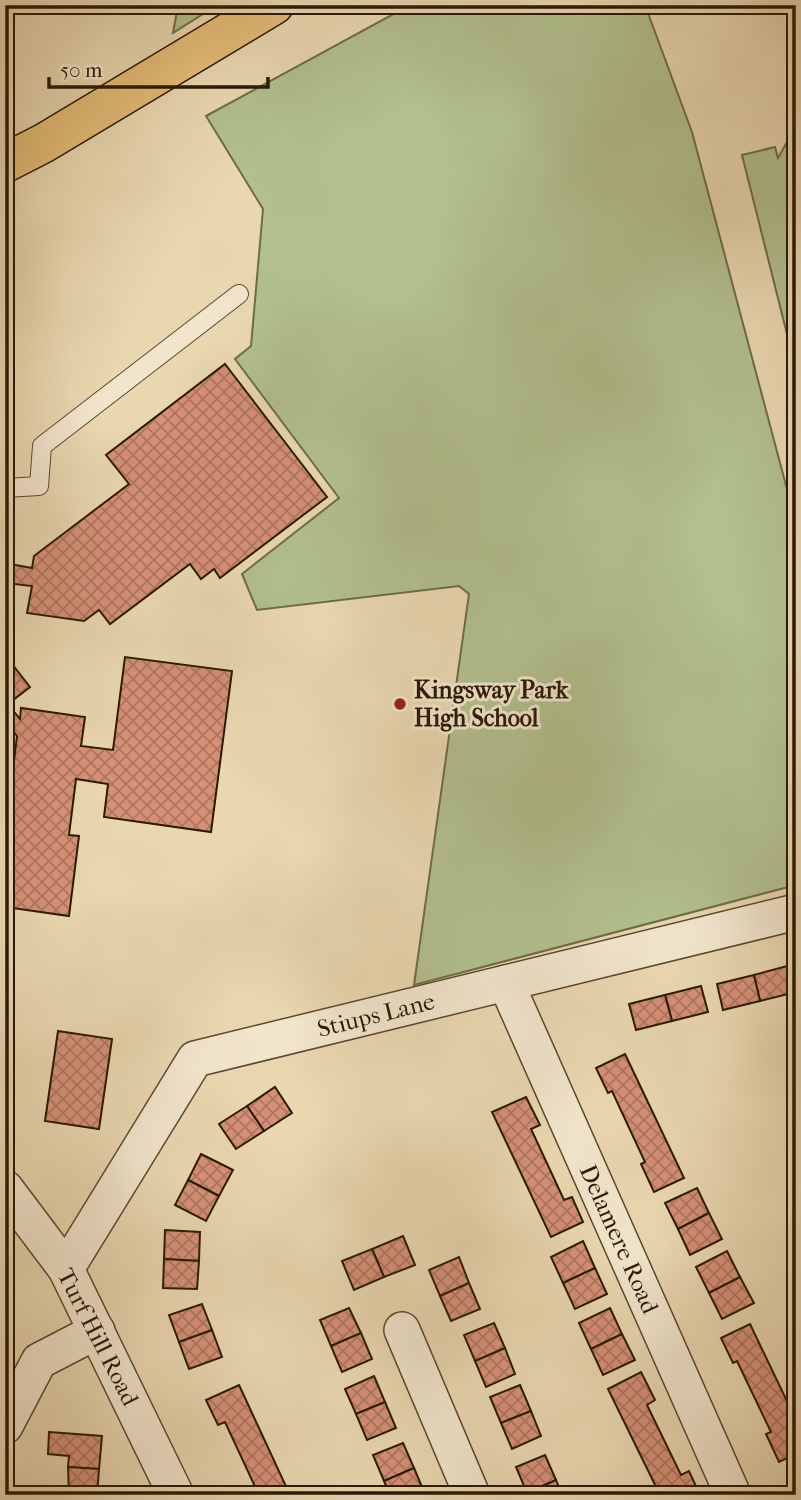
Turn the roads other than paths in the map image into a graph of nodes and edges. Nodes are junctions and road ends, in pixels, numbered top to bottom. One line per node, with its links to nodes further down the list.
1 (274, 5): 2 (highway)
2 (5, 163)
3 (239, 295): 4 (lane)
4 (5, 488)
5 (796, 912): 6 (street, Stiups Lane)
6 (506, 983): 8 (street, Stiups Lane); 14 (street, Delamere Road)
7 (5, 1188): 8 (street, Turf Hill Road)
8 (66, 1269): 10 (street, Turf Hill Road)
9 (402, 1330): 13 (street)
10 (97, 1331): 11 (street); 12 (street, Turf Hill Road)
11 (5, 1426)
12 (176, 1495)
13 (472, 1495)
14 (733, 1495)

